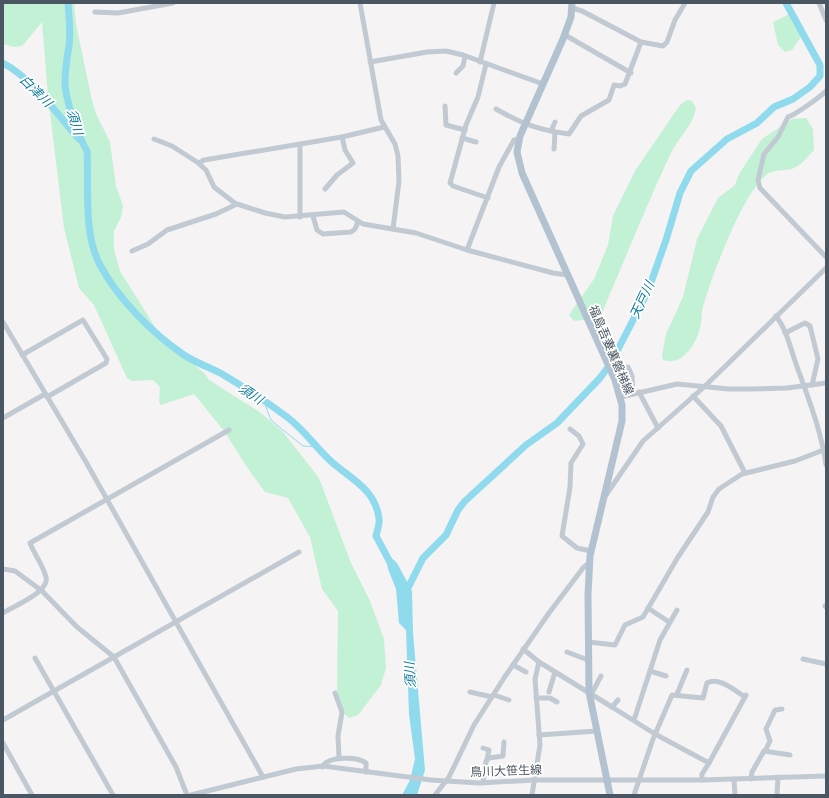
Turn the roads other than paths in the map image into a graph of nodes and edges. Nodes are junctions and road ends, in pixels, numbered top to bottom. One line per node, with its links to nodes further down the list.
1 (173, 3): 7 (street)
2 (360, 3): 12 (street)
3 (494, 3): 13 (street)
4 (685, 3): 10 (street)
5 (819, 3): 8 (street)
6 (572, 5): 9 (main road, 福島吾妻裏磐梯線); 10 (street)
7 (95, 12)
8 (826, 20)
9 (565, 35): 18 (street); 19 (main road, 福島吾妻裏磐梯線)
10 (642, 42): 18 (street)
11 (465, 56): 12 (street); 13 (street); 17 (street)
12 (370, 62): 25 (street)
13 (480, 62): 14 (street)
14 (486, 64): 16 (street); 26 (street)
15 (515, 68): 16 (street)
16 (510, 72): 19 (street)
17 (456, 73)
18 (631, 73): 27 (street)
19 (543, 84): 24 (main road, 福島吾妻裏磐梯線)
20 (826, 91): 45 (street)
21 (445, 106): 26 (street)
22 (496, 109): 24 (street)
23 (555, 122): 27 (street)
24 (524, 124): 27 (street); 31 (main road, 福島吾妻裏磐梯線)
25 (384, 127): 28 (street); 42 (street)
26 (465, 130): 29 (street)
27 (553, 132): 34 (street)
28 (342, 137): 33 (street); 36 (street)
29 (462, 138): 32 (street); 37 (street)
30 (154, 139): 35 (street)
31 (519, 139): 37 (street); 47 (main road, 福島吾妻裏磐梯線)
32 (476, 142)
33 (300, 144): 35 (street); 40 (street)
34 (554, 149)
35 (199, 163): 38 (street)
36 (325, 188)
37 (488, 198): 43 (street)
38 (236, 204): 40 (street); 44 (street)
39 (313, 216): 40 (street); 41 (street); 41 (street)
40 (300, 217)
41 (358, 222): 42 (street)
42 (393, 229): 43 (street)
43 (467, 250): 47 (street)
44 (132, 251)
45 (826, 257)
46 (826, 268): 48 (street)
47 (568, 275): 61 (main road, 福島吾妻裏磐梯線)
48 (776, 316): 50 (street); 56 (street)
49 (3, 322): 51 (street)
50 (785, 333): 54 (street); 55 (street)
51 (22, 355): 59 (street); 59 (street)
52 (628, 367): 58 (street)
53 (826, 383): 55 (street)
54 (804, 386): 55 (street); 56 (street); 66 (street)
55 (812, 386)
56 (704, 387): 57 (street); 60 (street)
57 (639, 392): 58 (street); 63 (street)
58 (633, 394): 61 (street)
59 (46, 396): 62 (street); 71 (street)
60 (693, 396): 63 (street); 69 (street)
61 (621, 397): 70 (main road, 福島吾妻裏磐梯線)
62 (3, 418)
63 (658, 428): 70 (street)
64 (570, 429): 72 (street)
65 (228, 430): 71 (street)
66 (824, 443): 67 (street)
67 (825, 449): 68 (street); 69 (street)
68 (826, 465)
69 (745, 473): 77 (street)
70 (603, 497): 72 (main road, 福島吾妻裏磐梯線)
71 (107, 500): 76 (street); 80 (street)
72 (591, 551): 74 (main road, 福島吾妻裏磐梯線)
73 (299, 552): 80 (street)
74 (590, 562): 82 (main road, 福島吾妻裏磐梯線); 83 (street)
75 (3, 569): 76 (street)
76 (42, 591): 79 (street); 85 (street)
77 (648, 608): 81 (street); 82 (street)
78 (677, 610): 81 (street)
79 (3, 612)
80 (176, 622): 85 (street); 127 (street)
81 (669, 622): 93 (street)
82 (588, 642): 88 (main road, 福島吾妻裏磐梯線)
83 (523, 649): 89 (street); 91 (street)
84 (567, 652): 88 (street)
85 (114, 657): 98 (street); 139 (street)
86 (35, 658): 98 (street)
87 (803, 659): 90 (street)
88 (588, 660): 102 (main road, 福島吾妻裏磐梯線)
89 (539, 662): 95 (street); 105 (street)
90 (826, 664)
91 (513, 665): 94 (street); 104 (street)
92 (687, 670): 103 (street)
93 (650, 671): 97 (street); 112 (street)
94 (526, 672)
95 (555, 672): 100 (street); 102 (street)
96 (601, 676): 102 (street)
97 (666, 676)
98 (53, 691): 111 (street); 138 (street)
99 (470, 692): 104 (street)
100 (549, 692)
101 (335, 693): 121 (street)
102 (590, 693): 109 (street); 113 (main road, 福島吾妻裏磐梯線)
103 (677, 694): 114 (street); 123 (street)
104 (493, 696): 106 (street); 133 (street)
105 (536, 698): 108 (street); 115 (street)
106 (509, 700)
107 (618, 700): 109 (street)
108 (557, 702)
109 (612, 707): 112 (street)
110 (782, 709): 119 (street)
111 (3, 720)
112 (634, 720): 114 (street)
113 (597, 731): 115 (street); 134 (main road, 福島吾妻裏磐梯線)
114 (655, 734): 123 (street); 135 (street)
115 (539, 735): 131 (street)
116 (504, 742): 122 (street)
117 (3, 743): 137 (street)
118 (483, 748): 122 (street)
119 (765, 751): 120 (street); 130 (street)
120 (790, 755)
121 (339, 758): 124 (street); 125 (street)
122 (486, 760): 136 (street)
123 (709, 763): 132 (street)
124 (322, 766): 125 (street, 鳥川大笹生線); 127 (street, 鳥川大笹生線)
125 (367, 773): 133 (street, 鳥川大笹生線)
126 (826, 776): 128 (street, 鳥川大笹生線)
127 (263, 777): 140 (street, 鳥川大笹生線)
128 (778, 778): 130 (street, 鳥川大笹生線); 146 (street)
129 (734, 779): 130 (street, 鳥川大笹生線); 132 (street, 鳥川大笹生線); 145 (street)
130 (751, 779)
131 (535, 780): 134 (street, 鳥川大笹生線); 136 (street, 鳥川大笹生線); 142 (street)
132 (702, 780): 135 (street, 鳥川大笹生線)
133 (446, 781): 136 (street, 鳥川大笹生線); 141 (street)
134 (608, 781): 135 (street, 鳥川大笹生線); 143 (main road, 福島吾妻裏磐梯線)
135 (640, 781): 144 (street)
136 (483, 782)
137 (32, 795)
138 (113, 795)
139 (187, 795)
140 (191, 795)
141 (434, 795)
142 (532, 795)
143 (610, 795)
144 (634, 795)
145 (735, 795)
146 (777, 795)

